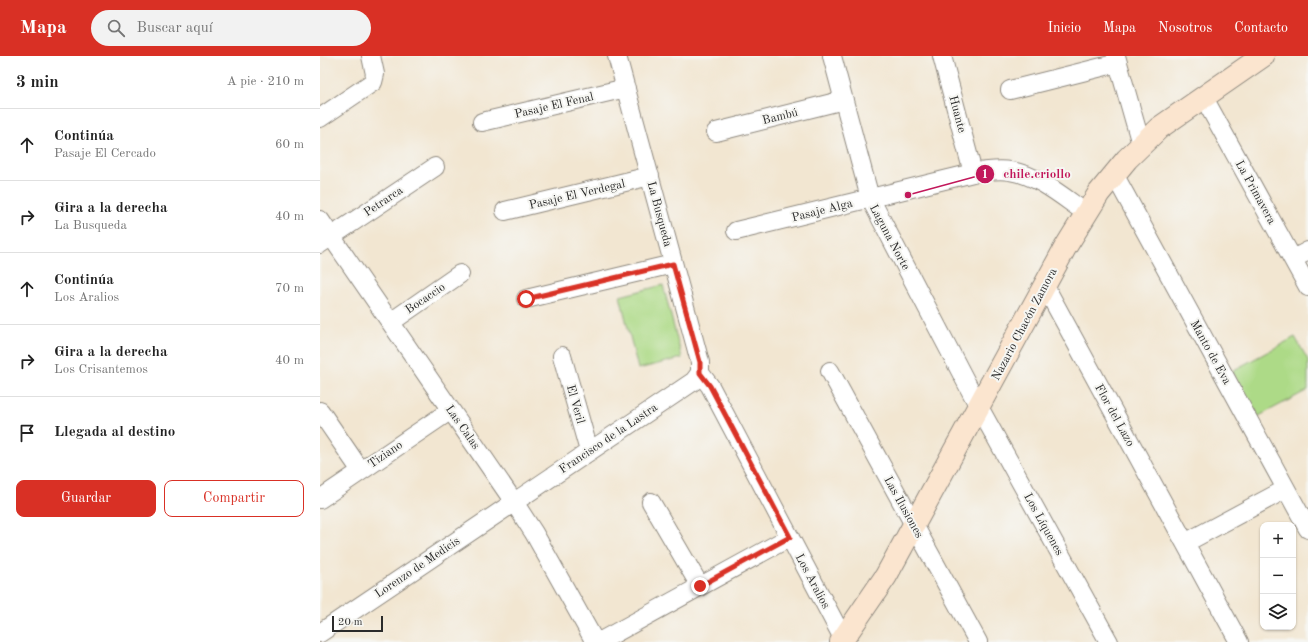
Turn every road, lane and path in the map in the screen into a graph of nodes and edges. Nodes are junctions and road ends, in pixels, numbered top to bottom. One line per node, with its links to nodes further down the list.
1 (371, 56): 11 (street)
2 (617, 56): 7 (street, La Busqueda)
3 (832, 56): 10 (street, Laguna Norte)
4 (942, 56): 16 (street, Huante)
5 (1263, 56): 9 (street, Nazario Chacón Zamora)
6 (1117, 60): 8 (street); 14 (street)
7 (626, 88): 12 (street, Pasaje El Fenal); 18 (street, La Busqueda)
8 (1010, 90)
9 (1203, 96): 14 (street, Nazario Chacón Zamora); 25 (street, La Primavera)
10 (844, 100): 13 (street, Bambú); 19 (street, Laguna Norte)
11 (320, 118)
12 (482, 122)
13 (716, 132)
14 (1141, 144): 17 (street, Nazario Chacón Zamora)
15 (435, 166): 24 (street, Petrarca)
16 (973, 173): 19 (street, Pasaje Alga); 21 (street, Pasaje Alga)
17 (1114, 174): 21 (street, Nazario Chacón Zamora); 40 (street, Manto de Eva)
18 (650, 176): 20 (street, Pasaje El Verdegal); 26 (street, La Busqueda)
19 (870, 198): 23 (street, Pasaje Alga); 35 (street, Laguna Norte)
20 (505, 211)
21 (1086, 212): 28 (street, Nazario Chacón Zamora)
22 (320, 220): 24 (street, Las Calas)
23 (736, 231)
24 (326, 240): 31 (street, Las Calas)
25 (1300, 255): 29 (street, La Primavera)
26 (673, 264): 30 (street); 34 (street, La Busqueda)
27 (460, 274): 31 (street, Bocaccio)
28 (1045, 286): 35 (street, Nazario Chacón Zamora); 47 (street, Flor del Lazo)
29 (1308, 287)
30 (526, 299)
31 (390, 322): 36 (street, Las Calas)
32 (562, 356): 38 (street, El Veril)
33 (830, 371): 44 (street, Las Ilusiones)
34 (700, 373): 38 (street, Francisco de la Lastra); 46 (street, Los Aralios)
35 (979, 407): 44 (street, Nazario Chacón Zamora); 54 (street, Los Líquenes)
36 (451, 410): 39 (street, Tiziano); 42 (street, Las Calas)
37 (320, 411): 39 (street)
38 (589, 451): 42 (street, Francisco de la Lastra)
39 (361, 471): 41 (street, Tiziano)
40 (1286, 488): 45 (street, Manto de Eva); 47 (street)
41 (320, 499)
42 (514, 502): 49 (street, Lorenzo de Medicis); 51 (street, Las Calas)
43 (651, 502): 48 (street)
44 (914, 525): 50 (street, Nazario Chacón Zamora); 53 (street, Las Ilusiones)
45 (1308, 529)
46 (790, 537): 48 (street); 50 (street, Los Aralios)
47 (1185, 543): 55 (street, Flor del Lazo)
48 (700, 586): 52 (street)
49 (320, 633)
50 (843, 641)
51 (595, 642)
52 (599, 642)
53 (978, 642)
54 (1109, 642)
55 (1239, 642)

